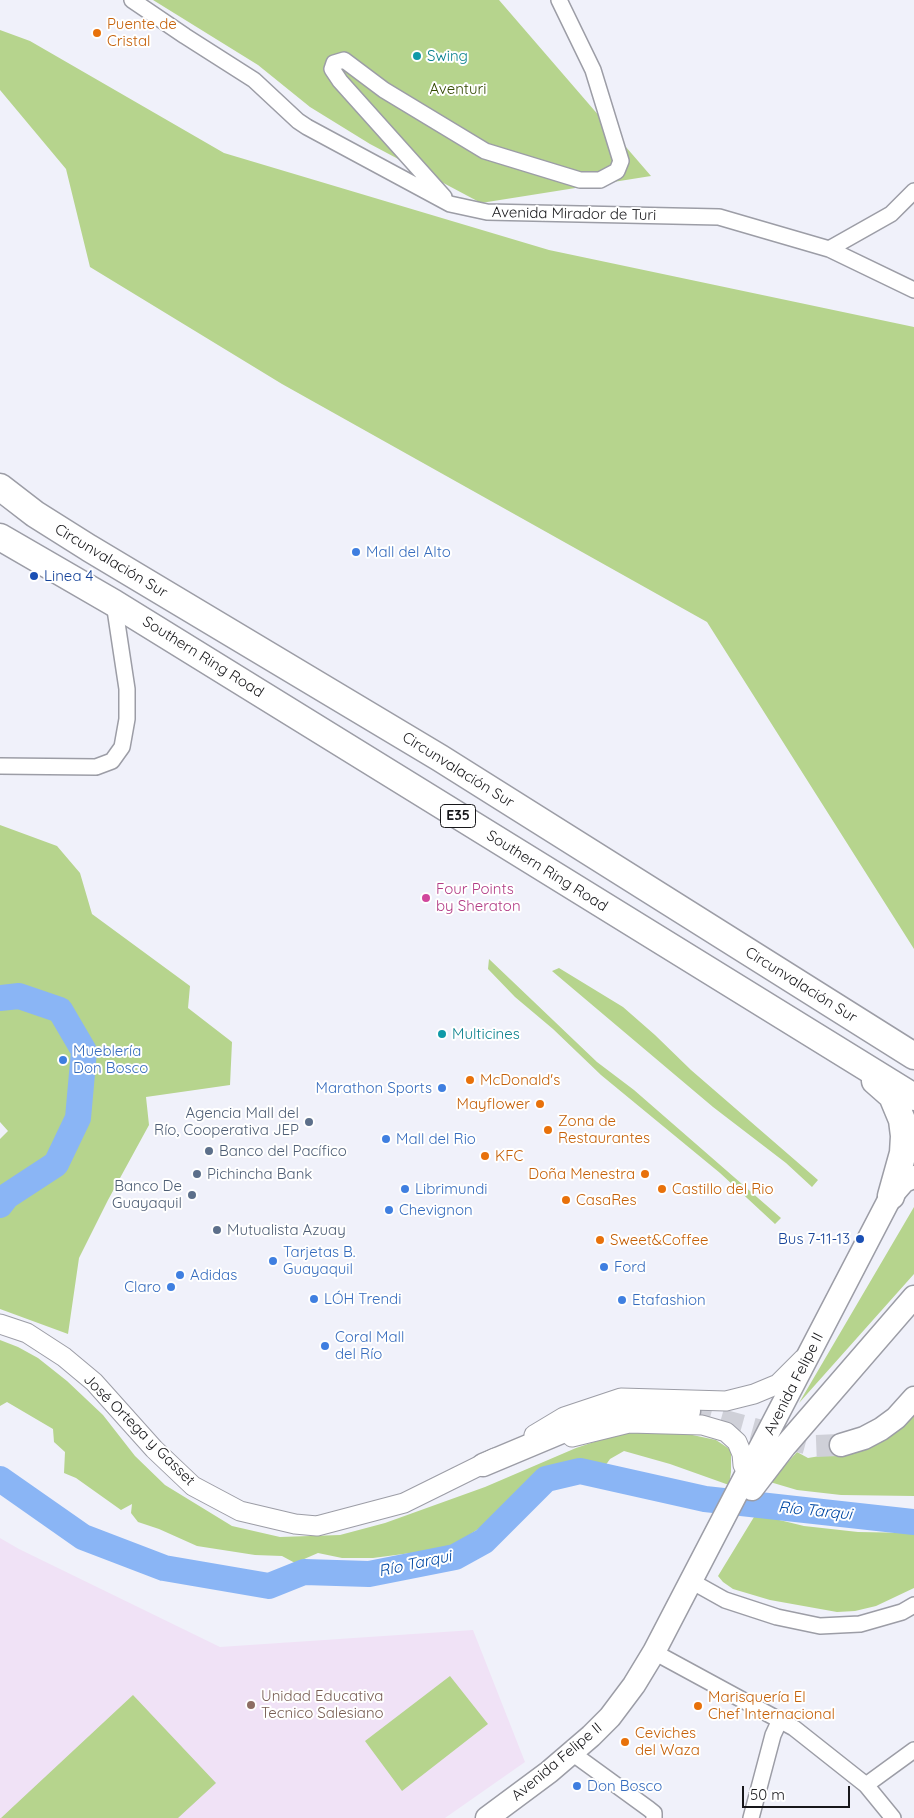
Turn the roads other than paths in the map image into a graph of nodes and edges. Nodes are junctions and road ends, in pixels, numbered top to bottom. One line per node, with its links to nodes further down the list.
1 (132, 0): 4 (street, Avenida Mirador de Turi)
2 (559, 0): 4 (street)
3 (914, 191): 5 (street)
4 (450, 204): 5 (street, Avenida Mirador de Turi)
5 (829, 249): 6 (street, Avenida Mirador de Turi)
6 (913, 289)
7 (0, 487): 12 (highway, Circunvalación Sur / E35)
8 (0, 537): 9 (highway, Southern Ring Road / E35)
9 (114, 603): 10 (street); 11 (highway, Southern Ring Road / E35)
10 (0, 766)
11 (834, 1047): 13 (highway, Southern Ring Road / E35); 15 (highway)
12 (914, 1056)
13 (914, 1097)
14 (914, 1177): 15 (main road, Avenida Felipe II)
15 (891, 1196): 18 (main road, Avenida Felipe II)
16 (914, 1297): 23 (main road, Avenida Felipe II)
17 (0, 1324): 22 (street, José Ortega y Gasset)
18 (811, 1351): 22 (street, José Ortega y Gasset); 23 (main road, Avenida Felipe II)
19 (914, 1398): 21 (main road)
20 (689, 1411): 22 (main road)
21 (841, 1445)
22 (483, 1465): 23 (street, José Ortega y Gasset)
23 (750, 1478): 24 (main road, Avenida Felipe II)
24 (694, 1576): 25 (street); 26 (main road, Avenida Felipe II)
25 (914, 1605)
26 (654, 1652): 27 (street); 29 (main road, Avenida Felipe II)
27 (780, 1720): 30 (street); 33 (street)
28 (914, 1750): 30 (street)
29 (572, 1753): 31 (main road, Avenida Felipe II); 32 (street)
30 (866, 1785): 34 (street)
31 (488, 1818)
32 (654, 1818)
33 (751, 1818)
34 (893, 1818)

